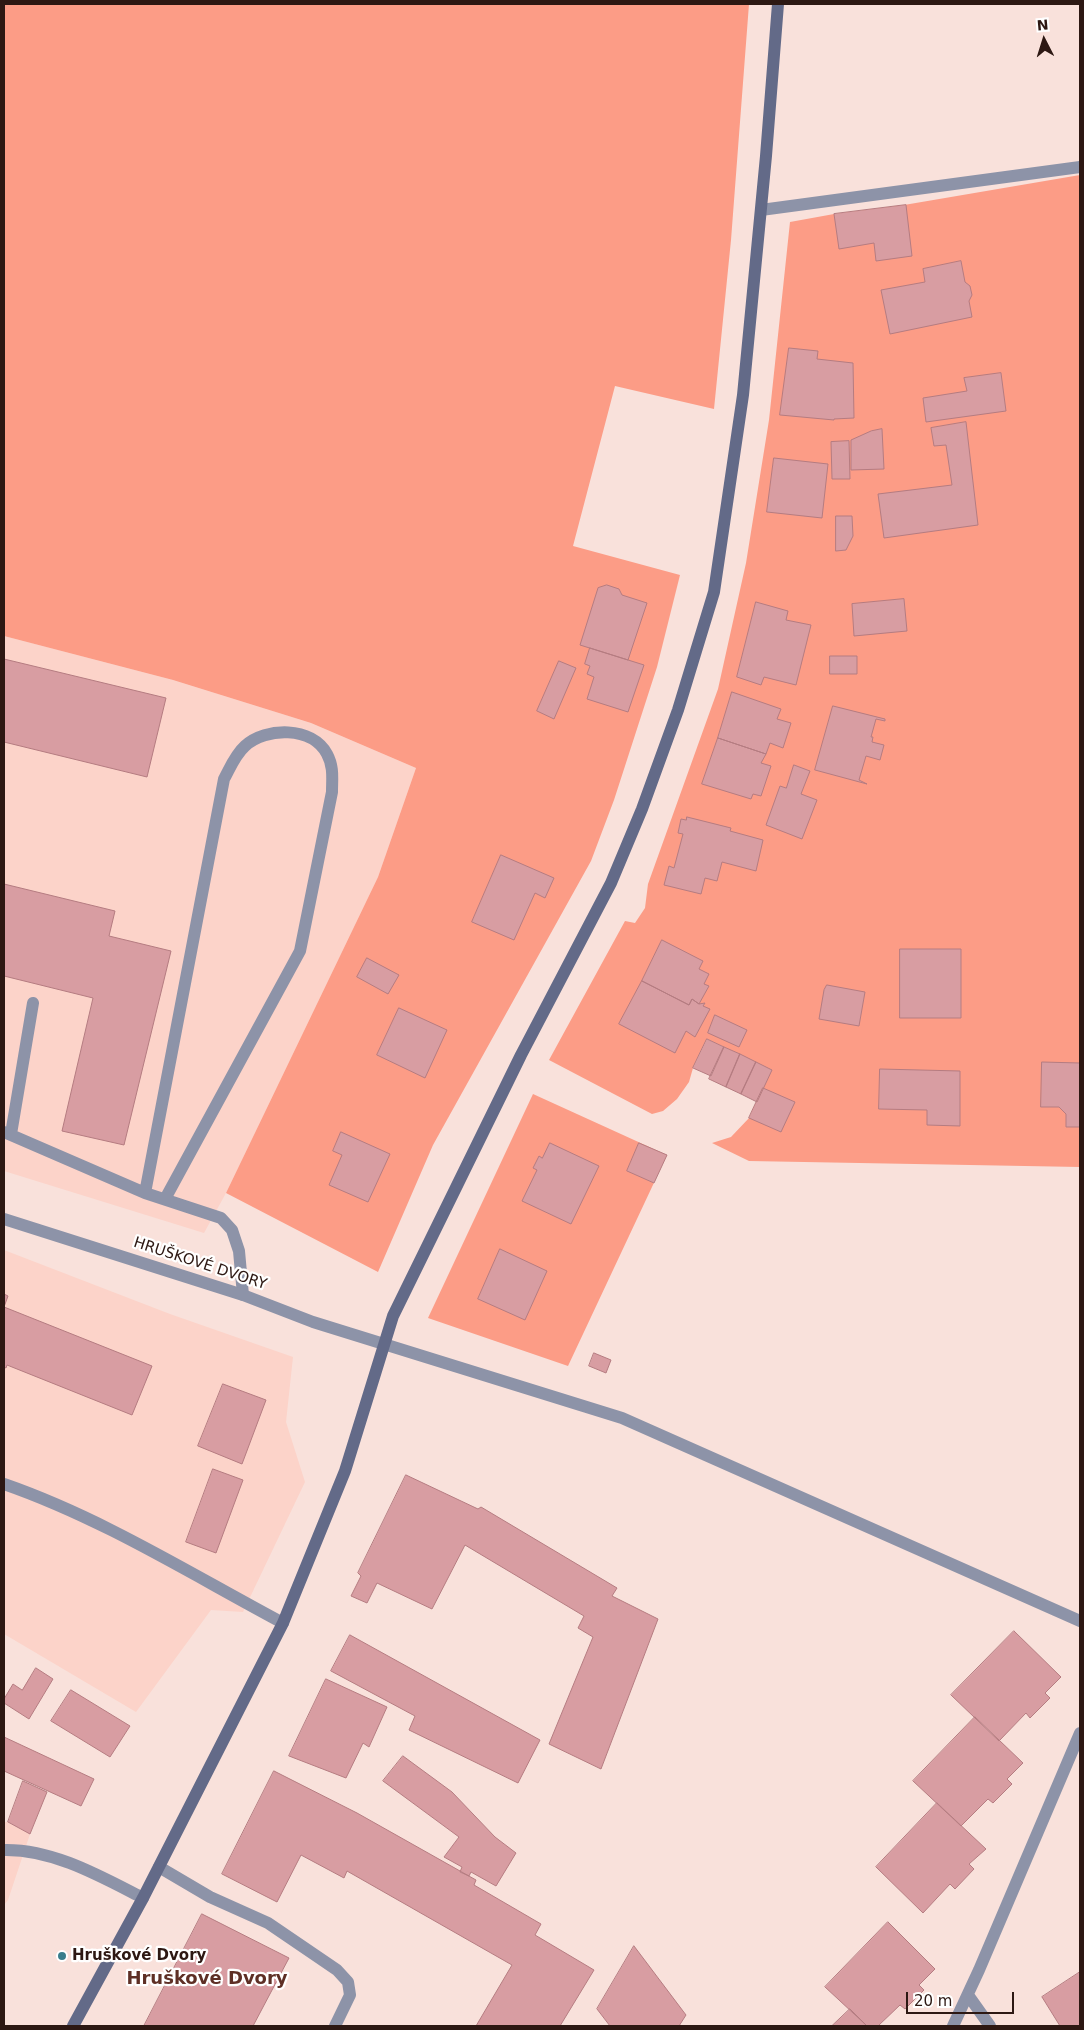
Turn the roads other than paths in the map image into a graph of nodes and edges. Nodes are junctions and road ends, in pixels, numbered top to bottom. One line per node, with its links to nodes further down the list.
1 (778, 4): 3 (street)
2 (1080, 167): 3 (street)
3 (761, 210): 10 (street)
4 (33, 1003): 5 (street)
5 (8, 1133): 6 (street)
6 (145, 1193): 7 (street); 7 (street)
7 (165, 1199): 9 (street)
8 (4, 1219): 9 (street, HRUŠKOVÉ DVORY)
9 (243, 1294): 10 (street, HRUŠKOVÉ DVORY)
10 (384, 1344): 12 (street, HRUŠKOVÉ DVORY); 13 (street)
11 (4, 1484): 13 (street)
12 (1080, 1621)
13 (283, 1623): 16 (street)
14 (1080, 1733): 18 (street)
15 (4, 1850): 17 (street)
16 (159, 1867): 17 (street); 20 (street)
17 (143, 1898): 19 (street)
18 (968, 1995): 21 (street); 22 (street)
19 (73, 2026)
20 (335, 2026)
21 (953, 2026)
22 (990, 2026)

